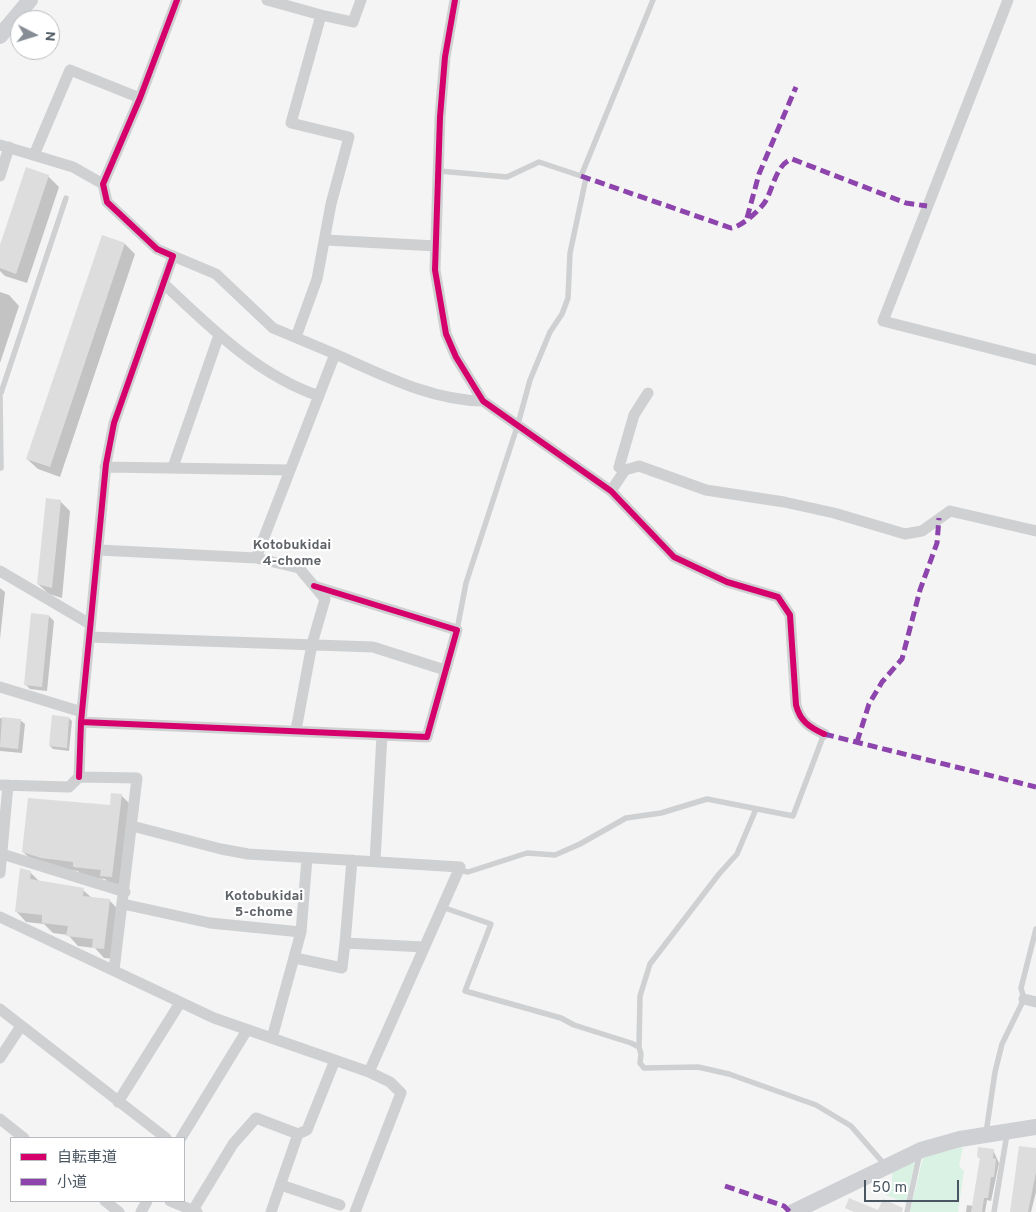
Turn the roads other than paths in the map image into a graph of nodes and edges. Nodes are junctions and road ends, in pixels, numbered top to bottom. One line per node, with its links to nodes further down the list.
1 (177, 0): 10 (street)
2 (267, 0): 8 (street)
3 (361, 0): 8 (street)
4 (455, 0): 13 (street)
5 (653, 0): 13 (lane)
6 (1008, 0): 25 (street)
7 (28, 1): 9 (main road)
8 (321, 15): 18 (street)
9 (0, 36)
10 (140, 98): 12 (street); 16 (street)
11 (5, 146): 12 (street); 14 (street)
12 (34, 155): 16 (street)
13 (439, 171): 19 (street)
14 (0, 176)
15 (586, 178): 30 (lane)
16 (103, 184): 20 (street)
17 (66, 198): 26 (lane)
18 (326, 240): 19 (street); 23 (street)
19 (436, 246): 29 (street)
20 (172, 256): 21 (street); 23 (street)
21 (163, 283): 22 (street); 31 (street)
22 (219, 336): 28 (street); 32 (street)
23 (296, 337): 24 (street)
24 (335, 354): 28 (street); 29 (street)
25 (1036, 360)
26 (0, 393): 33 (lane)
27 (648, 393): 35 (street)
28 (319, 396): 34 (street)
29 (483, 401): 30 (street)
30 (518, 424): 36 (street); 43 (lane)
31 (106, 467): 32 (street); 38 (street)
32 (173, 467): 34 (street)
33 (1, 468)
34 (290, 470): 39 (street)
35 (625, 470): 36 (street); 37 (street)
36 (611, 491): 50 (street)
37 (1036, 531)
38 (99, 550): 39 (street); 42 (street)
39 (256, 558): 41 (street)
40 (0, 571): 42 (street)
41 (314, 586): 43 (street); 45 (street)
42 (90, 624): 44 (street)
43 (457, 630): 46 (street)
44 (89, 637): 45 (street); 48 (street)
45 (312, 644): 46 (street); 49 (street)
46 (445, 670): 51 (street)
47 (0, 686): 48 (street)
48 (81, 717): 49 (street); 52 (street)
49 (296, 730): 51 (street)
50 (824, 734): 54 (lane)
51 (382, 735): 59 (street)
52 (79, 777): 53 (street); 55 (street)
53 (4, 785): 56 (street)
54 (756, 809): 60 (lane); 78 (lane)
55 (132, 826): 57 (street); 62 (street)
56 (2, 854): 61 (street); 62 (street)
57 (307, 858): 58 (street); 66 (street)
58 (352, 860): 59 (street); 67 (street)
59 (375, 861): 60 (street)
60 (459, 870): 63 (street)
61 (0, 872)
62 (124, 898): 66 (street); 70 (street)
63 (442, 908): 68 (street); 78 (lane)
64 (0, 917): 70 (street)
65 (1036, 929): 71 (lane)
66 (301, 932): 69 (street)
67 (346, 943): 68 (street); 69 (street)
68 (424, 947): 81 (street)
69 (295, 958): 77 (street)
70 (114, 970): 73 (street)
71 (1024, 999): 72 (street); 87 (lane)
72 (1036, 1002)
73 (180, 1003): 76 (street); 82 (street)
74 (0, 1009): 75 (street)
75 (21, 1026): 79 (street); 82 (street)
76 (247, 1030): 77 (street); 90 (street)
77 (272, 1038): 80 (street)
78 (639, 1047): 92 (lane)
79 (0, 1058)
80 (335, 1060): 81 (street); 86 (street)
81 (369, 1072): 100 (street)
82 (118, 1102): 89 (street)
83 (0, 1119): 88 (street)
84 (1036, 1127): 85 (main road)
85 (1008, 1132): 87 (main road); 103 (lane)
86 (298, 1134): 93 (street); 97 (street)
87 (985, 1135): 91 (main road)
88 (23, 1137)
89 (165, 1137)
90 (182, 1137)
91 (921, 1150): 92 (main road); 102 (lane)
92 (887, 1166): 101 (main road)
93 (281, 1185): 96 (street); 99 (street)
94 (106, 1202): 98 (street)
95 (172, 1202): 97 (street)
96 (340, 1205)
97 (195, 1211)
98 (119, 1212)
99 (271, 1212)
100 (355, 1212)
101 (793, 1212)
102 (907, 1212)
103 (994, 1212)

